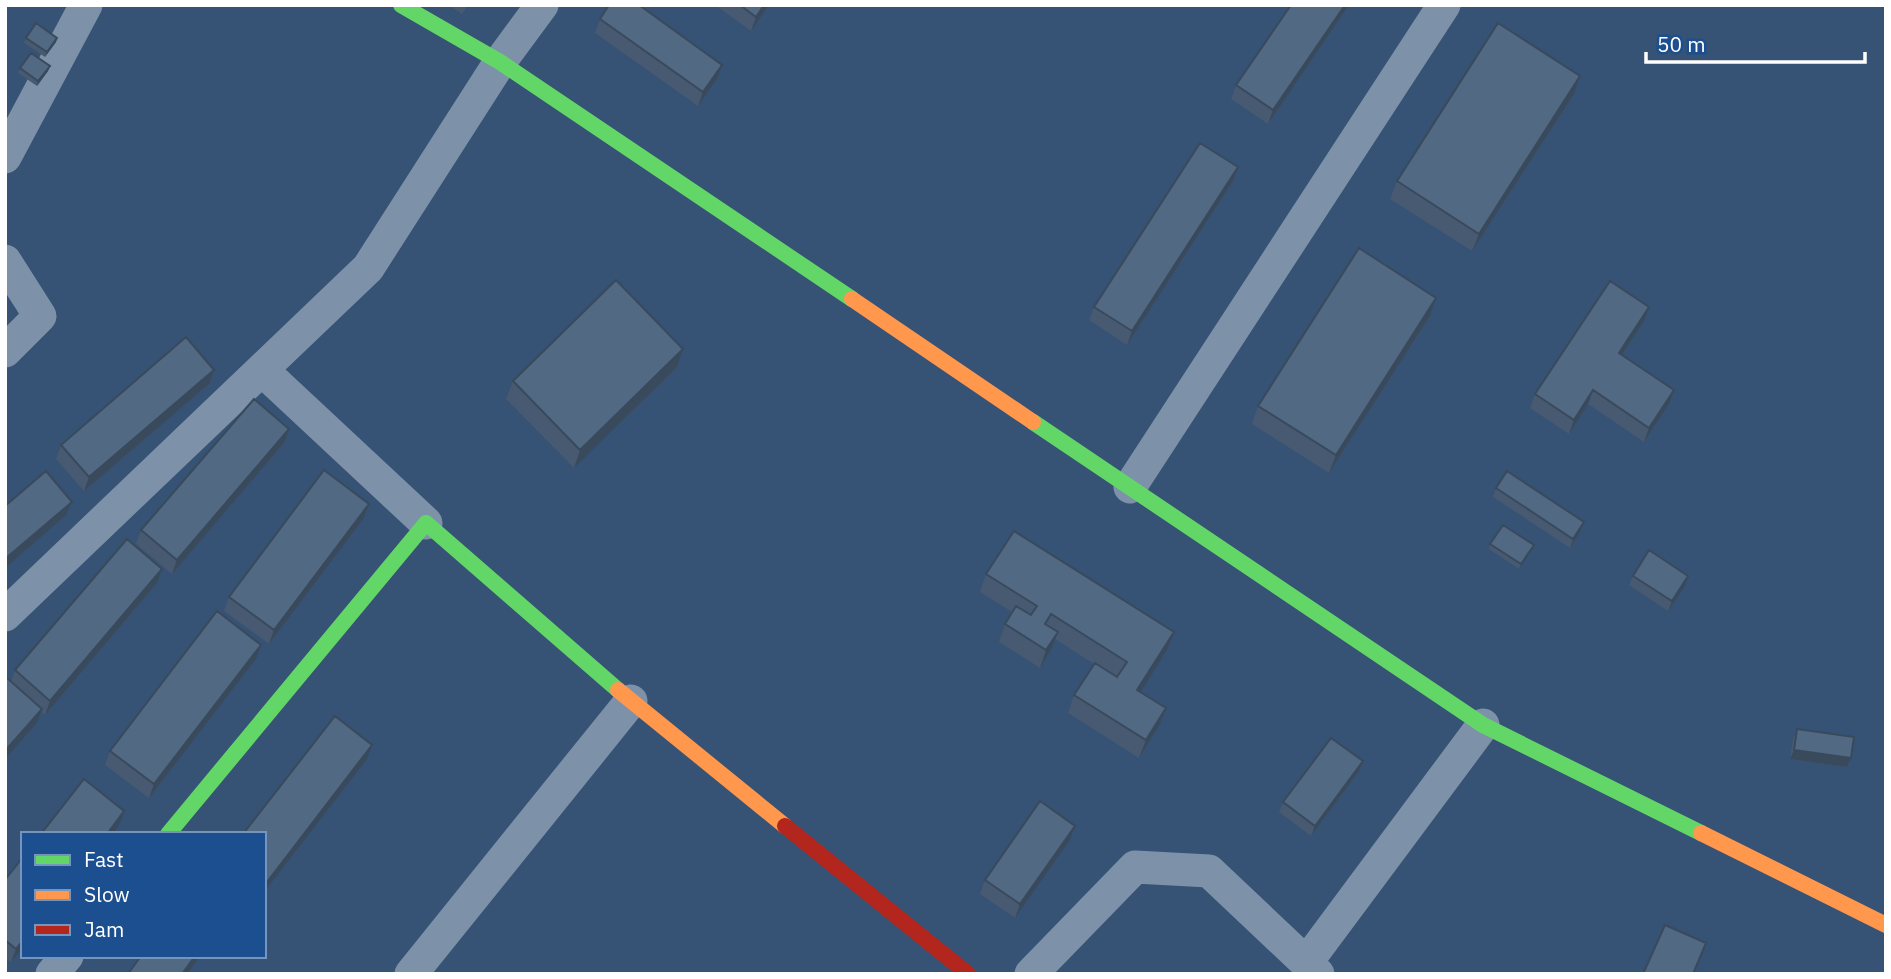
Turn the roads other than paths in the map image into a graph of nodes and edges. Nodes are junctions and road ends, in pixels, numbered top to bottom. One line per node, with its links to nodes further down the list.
1 (86, 5): 6 (street)
2 (401, 5): 5 (street)
3 (542, 5): 5 (street)
4 (1444, 5): 10 (street)
5 (500, 62): 9 (street); 10 (street)
6 (5, 158)
7 (5, 261): 8 (street)
8 (5, 351)
9 (262, 370): 11 (street); 12 (street)
10 (1130, 487): 14 (street)
11 (426, 523): 13 (street); 15 (street)
12 (5, 615)
13 (631, 701): 20 (street); 21 (street)
14 (1483, 725): 16 (street); 18 (street)
15 (170, 832)
16 (1886, 925)
17 (65, 958): 19 (street)
18 (1312, 969): 22 (street)
19 (52, 974)
20 (411, 974)
21 (968, 974)
22 (1031, 974)

